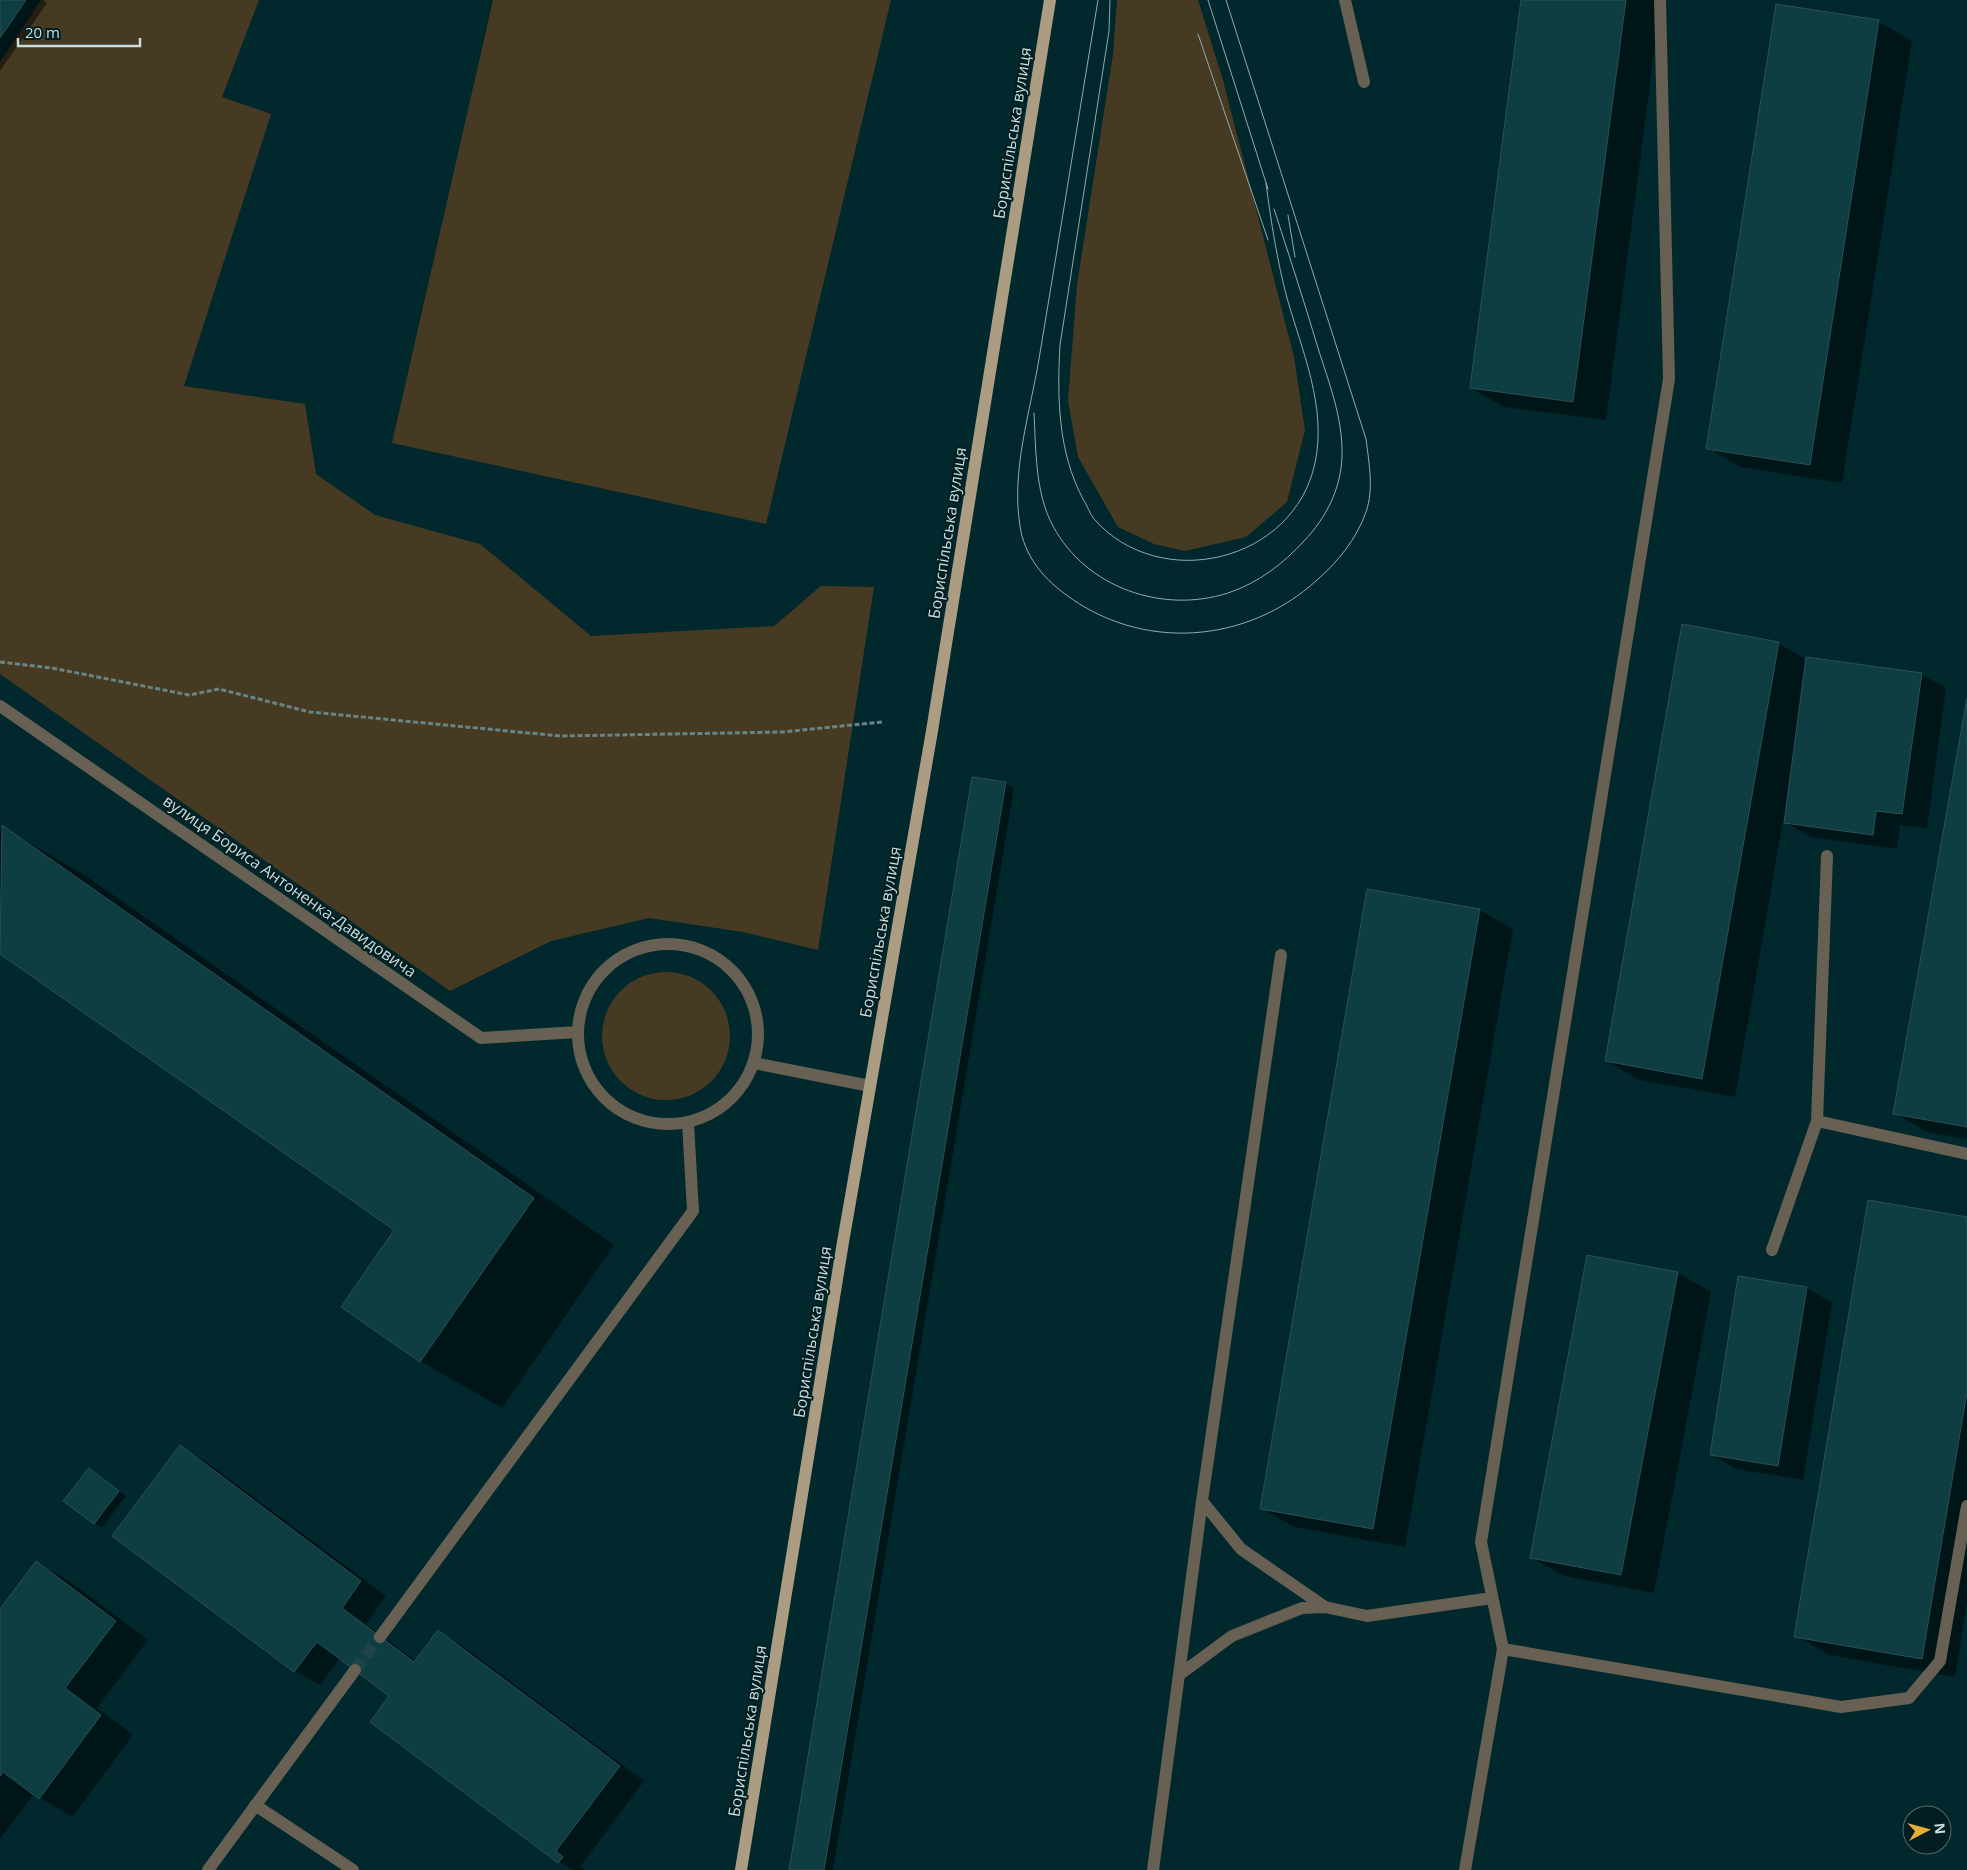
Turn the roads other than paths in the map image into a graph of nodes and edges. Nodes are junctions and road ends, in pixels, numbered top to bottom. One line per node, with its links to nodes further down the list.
1 (1050, 0): 10 (main road, Бориспільська вулиця)
2 (1345, 0): 4 (street)
3 (1660, 0): 17 (street)
4 (1364, 82)
5 (0, 706): 8 (street, вулиця Бориса Антоненка-Давидовича)
6 (1827, 856): 11 (street)
7 (1281, 955): 15 (street)
8 (578, 1032): 9 (street); 12 (street)
9 (754, 1063): 10 (street); 12 (street)
10 (870, 1086): 26 (main road, Бориспільська вулиця)
11 (1817, 1121): 13 (street); 14 (street)
12 (688, 1123): 19 (street)
13 (1967, 1154)
14 (1772, 1250)
15 (1202, 1501): 18 (street); 22 (street)
16 (1967, 1506): 20 (street)
17 (1492, 1598): 18 (street); 20 (street)
18 (1325, 1607): 22 (street)
19 (380, 1637)
20 (1503, 1649): 28 (street)
21 (355, 1670): 23 (street)
22 (1179, 1675): 27 (street)
23 (256, 1805): 24 (street); 25 (street)
24 (208, 1870)
25 (352, 1870)
26 (740, 1870)
27 (1153, 1870)
28 (1465, 1870)

